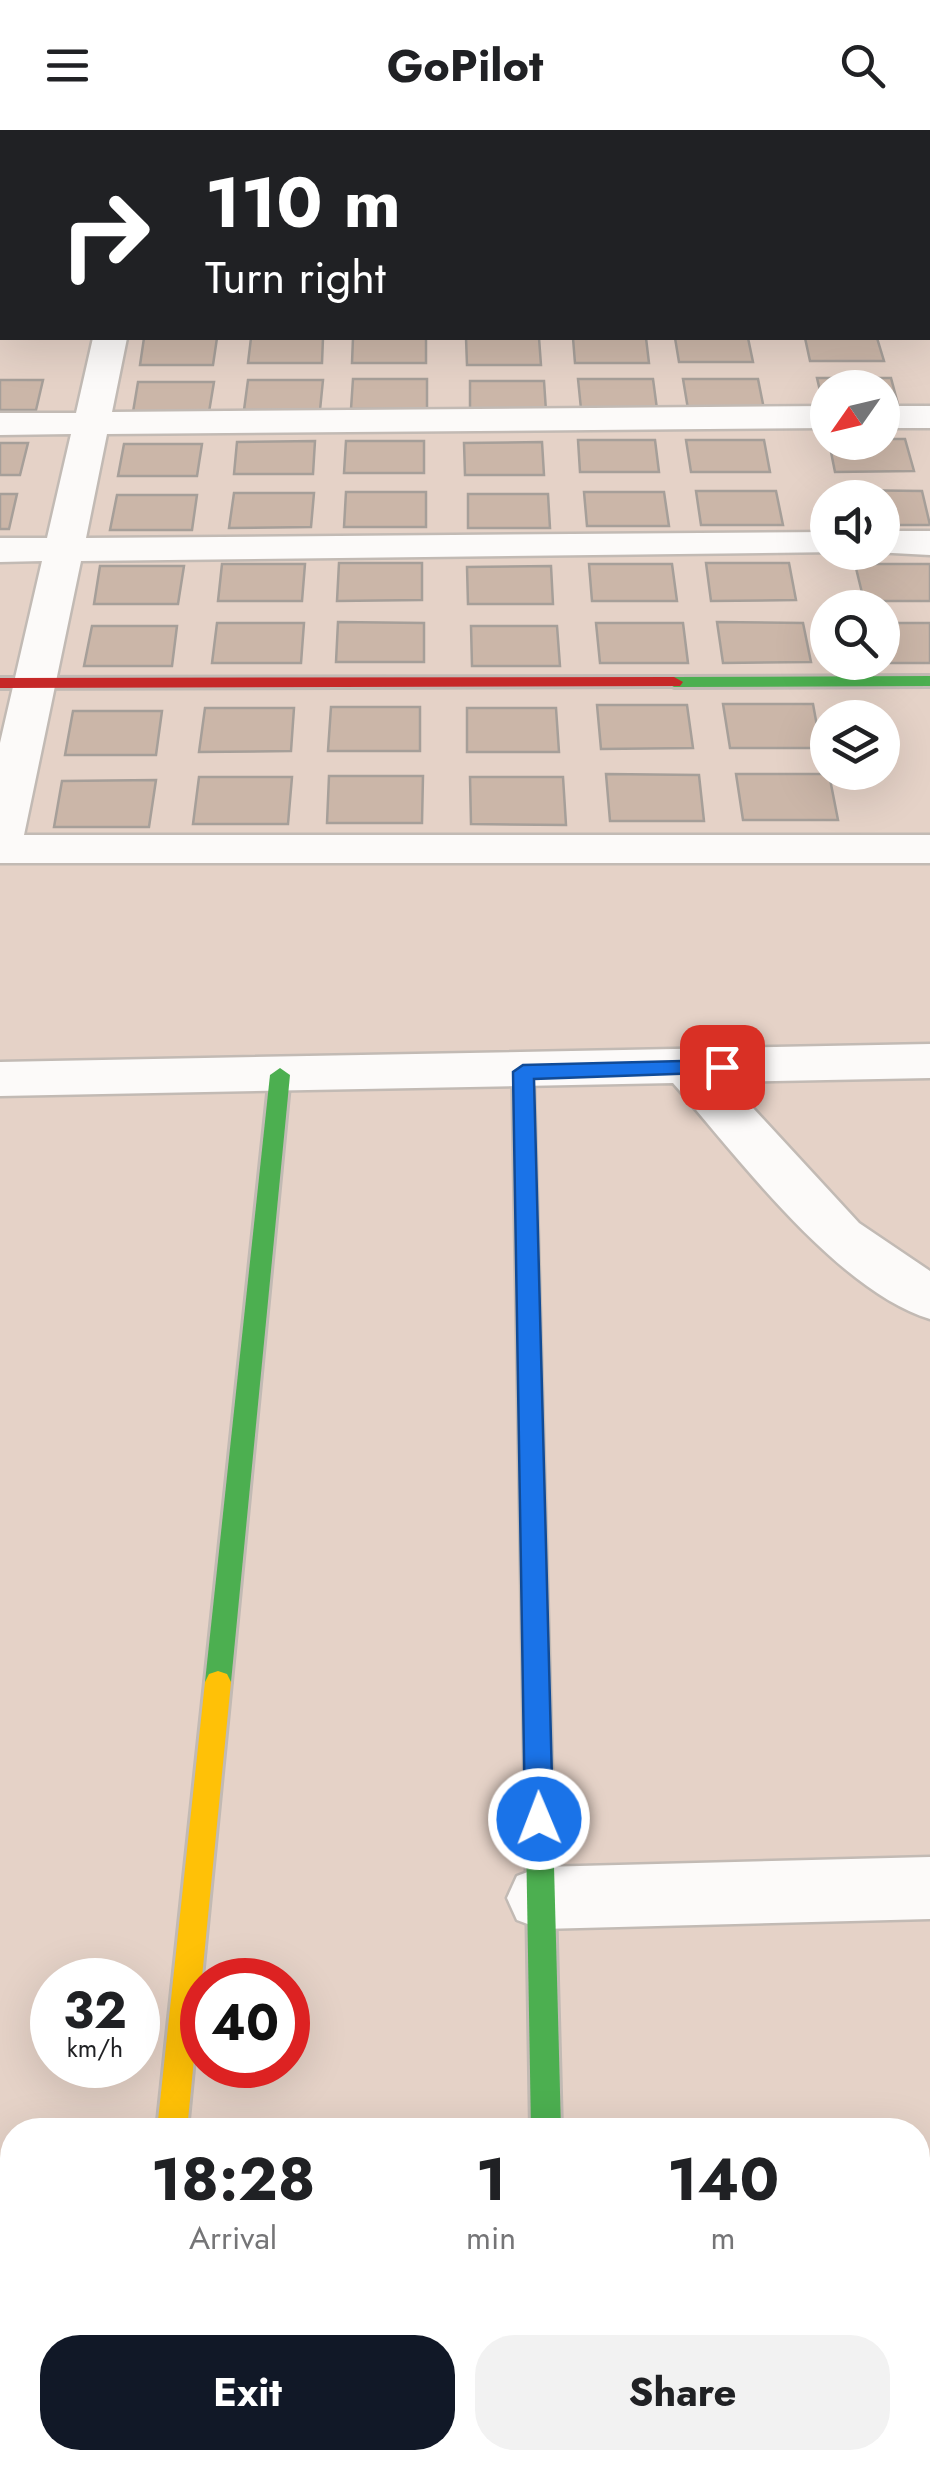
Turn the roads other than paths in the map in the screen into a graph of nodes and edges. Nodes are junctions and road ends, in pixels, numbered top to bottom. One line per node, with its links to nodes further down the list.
1 (110, 340): 6 (street)
2 (930, 416): 3 (street)
3 (900, 417)
4 (810, 418): 6 (street)
5 (0, 424): 6 (street)
6 (91, 424): 11 (street)
7 (900, 543): 8 (street)
8 (930, 543)
9 (810, 544): 11 (street)
10 (0, 550): 11 (street)
11 (63, 550): 13 (street)
12 (930, 681): 13 (street)
13 (17, 683): 14 (street)
14 (0, 841)
15 (0, 849): 16 (street)
16 (930, 850)
17 (930, 1061): 18 (street)
18 (688, 1068): 19 (street); 22 (street)
19 (523, 1072): 20 (street); 24 (street)
20 (280, 1075): 21 (street); 25 (street)
21 (0, 1079)
22 (930, 1299)
23 (930, 1888): 24 (street)
24 (541, 1898): 26 (street)
25 (173, 2118)
26 (546, 2118)

